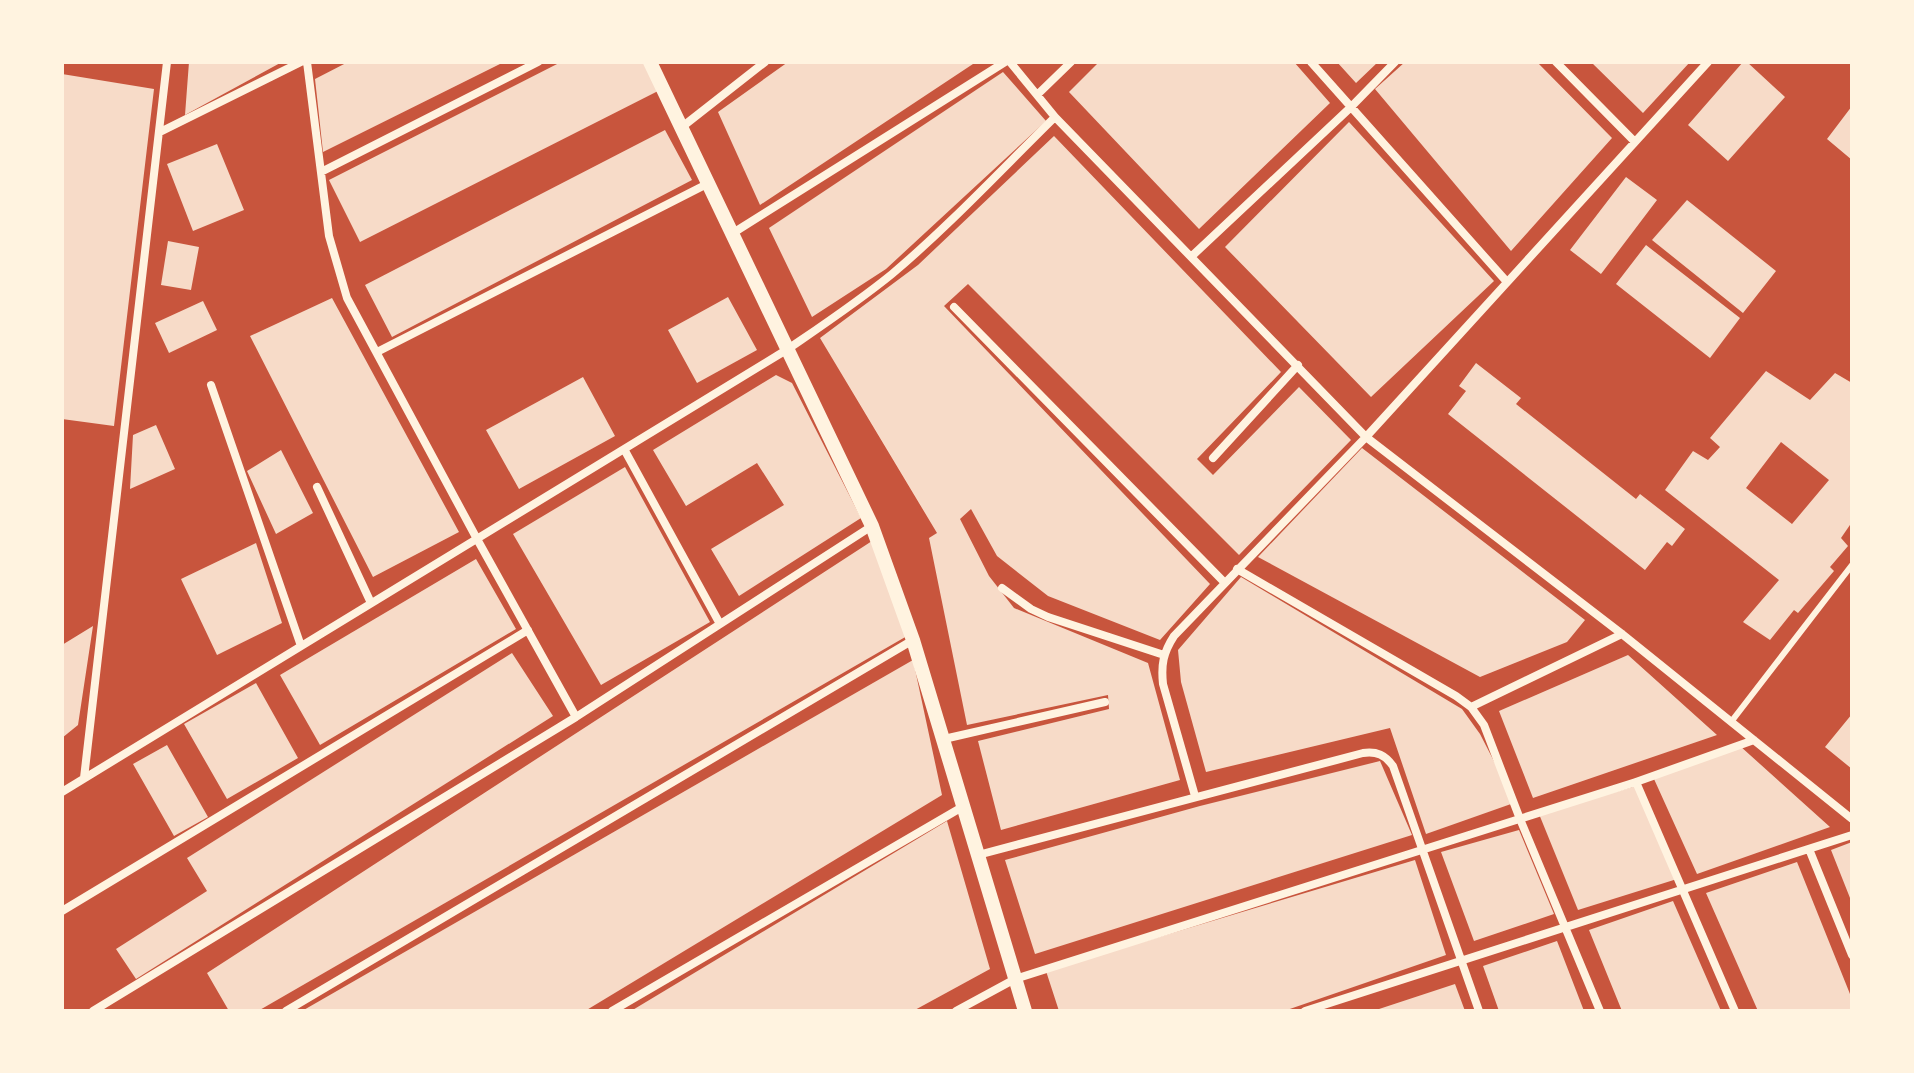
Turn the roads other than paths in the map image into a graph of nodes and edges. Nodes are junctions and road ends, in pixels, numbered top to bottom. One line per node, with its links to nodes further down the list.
1 (167, 62): 16 (street)
2 (304, 62): 16 (street); 18 (street)
3 (538, 62): 18 (street)
4 (650, 62): 15 (street)
5 (765, 62): 15 (street)
6 (1007, 62): 12 (street); 20 (street)
7 (1071, 62): 12 (street)
8 (1311, 62): 13 (street)
9 (1395, 62): 13 (street)
10 (1556, 62): 17 (street)
11 (1708, 62): 17 (street)
12 (1037, 95): 14 (street)
13 (1351, 107): 21 (street); 22 (street)
14 (1055, 117): 21 (street); 24 (street)
15 (682, 127): 19 (street)
16 (160, 132): 51 (street)
17 (1635, 142): 22 (street)
18 (321, 172): 25 (street)
19 (709, 183): 20 (street); 25 (street)
20 (733, 233): 24 (street)
21 (1192, 256): 26 (street)
22 (1507, 282): 28 (street)
23 (954, 307): 36 (street)
24 (788, 349): 29 (street); 32 (street)
25 (377, 352): 33 (street)
26 (1298, 365): 28 (street); 30 (street)
27 (211, 385): 43 (street)
28 (1366, 437): 35 (street); 41 (street)
29 (624, 449): 33 (street); 39 (street)
30 (1213, 458)
31 (317, 487): 38 (street)
32 (872, 526): 39 (street); 42 (street)
33 (477, 539): 38 (street); 40 (street)
34 (1852, 565): 48 (lane)
35 (1237, 569): 36 (street); 46 (street)
36 (1224, 582): 44 (street)
37 (1002, 588): 44 (street)
38 (371, 603): 43 (street)
39 (720, 624): 47 (street)
40 (528, 630): 47 (street); 63 (street)
41 (1622, 634): 46 (street); 48 (street)
42 (913, 640): 49 (street); 69 (street)
43 (301, 646): 51 (street)
44 (1164, 655): 54 (street)
45 (1105, 702): 49 (street)
46 (1471, 707): 56 (street)
47 (576, 717): 68 (street)
48 (1731, 722): 50 (street)
49 (944, 739): 55 (street)
50 (1754, 740): 52 (street); 57 (street)
51 (84, 778): 53 (street)
52 (1636, 782): 56 (street); 62 (street)
53 (62, 792)
54 (1195, 796): 59 (street); 61 (street)
55 (964, 806): 61 (street); 70 (street)
56 (1520, 819): 59 (street); 64 (street)
57 (1852, 819)
58 (1852, 835): 60 (street)
59 (1422, 849): 66 (street); 67 (street)
60 (1809, 849): 62 (street); 65 (street)
61 (978, 855): 67 (street)
62 (1682, 890): 64 (street); 76 (street)
63 (62, 911)
64 (1565, 927): 66 (street); 75 (street)
65 (1852, 955)
66 (1462, 961): 73 (street); 74 (street)
67 (1015, 979): 71 (street); 72 (street)
68 (93, 1011)
69 (286, 1011)
70 (612, 1011)
71 (956, 1011)
72 (1025, 1011)
73 (1305, 1011)
74 (1479, 1011)
75 (1600, 1011)
76 (1735, 1011)

